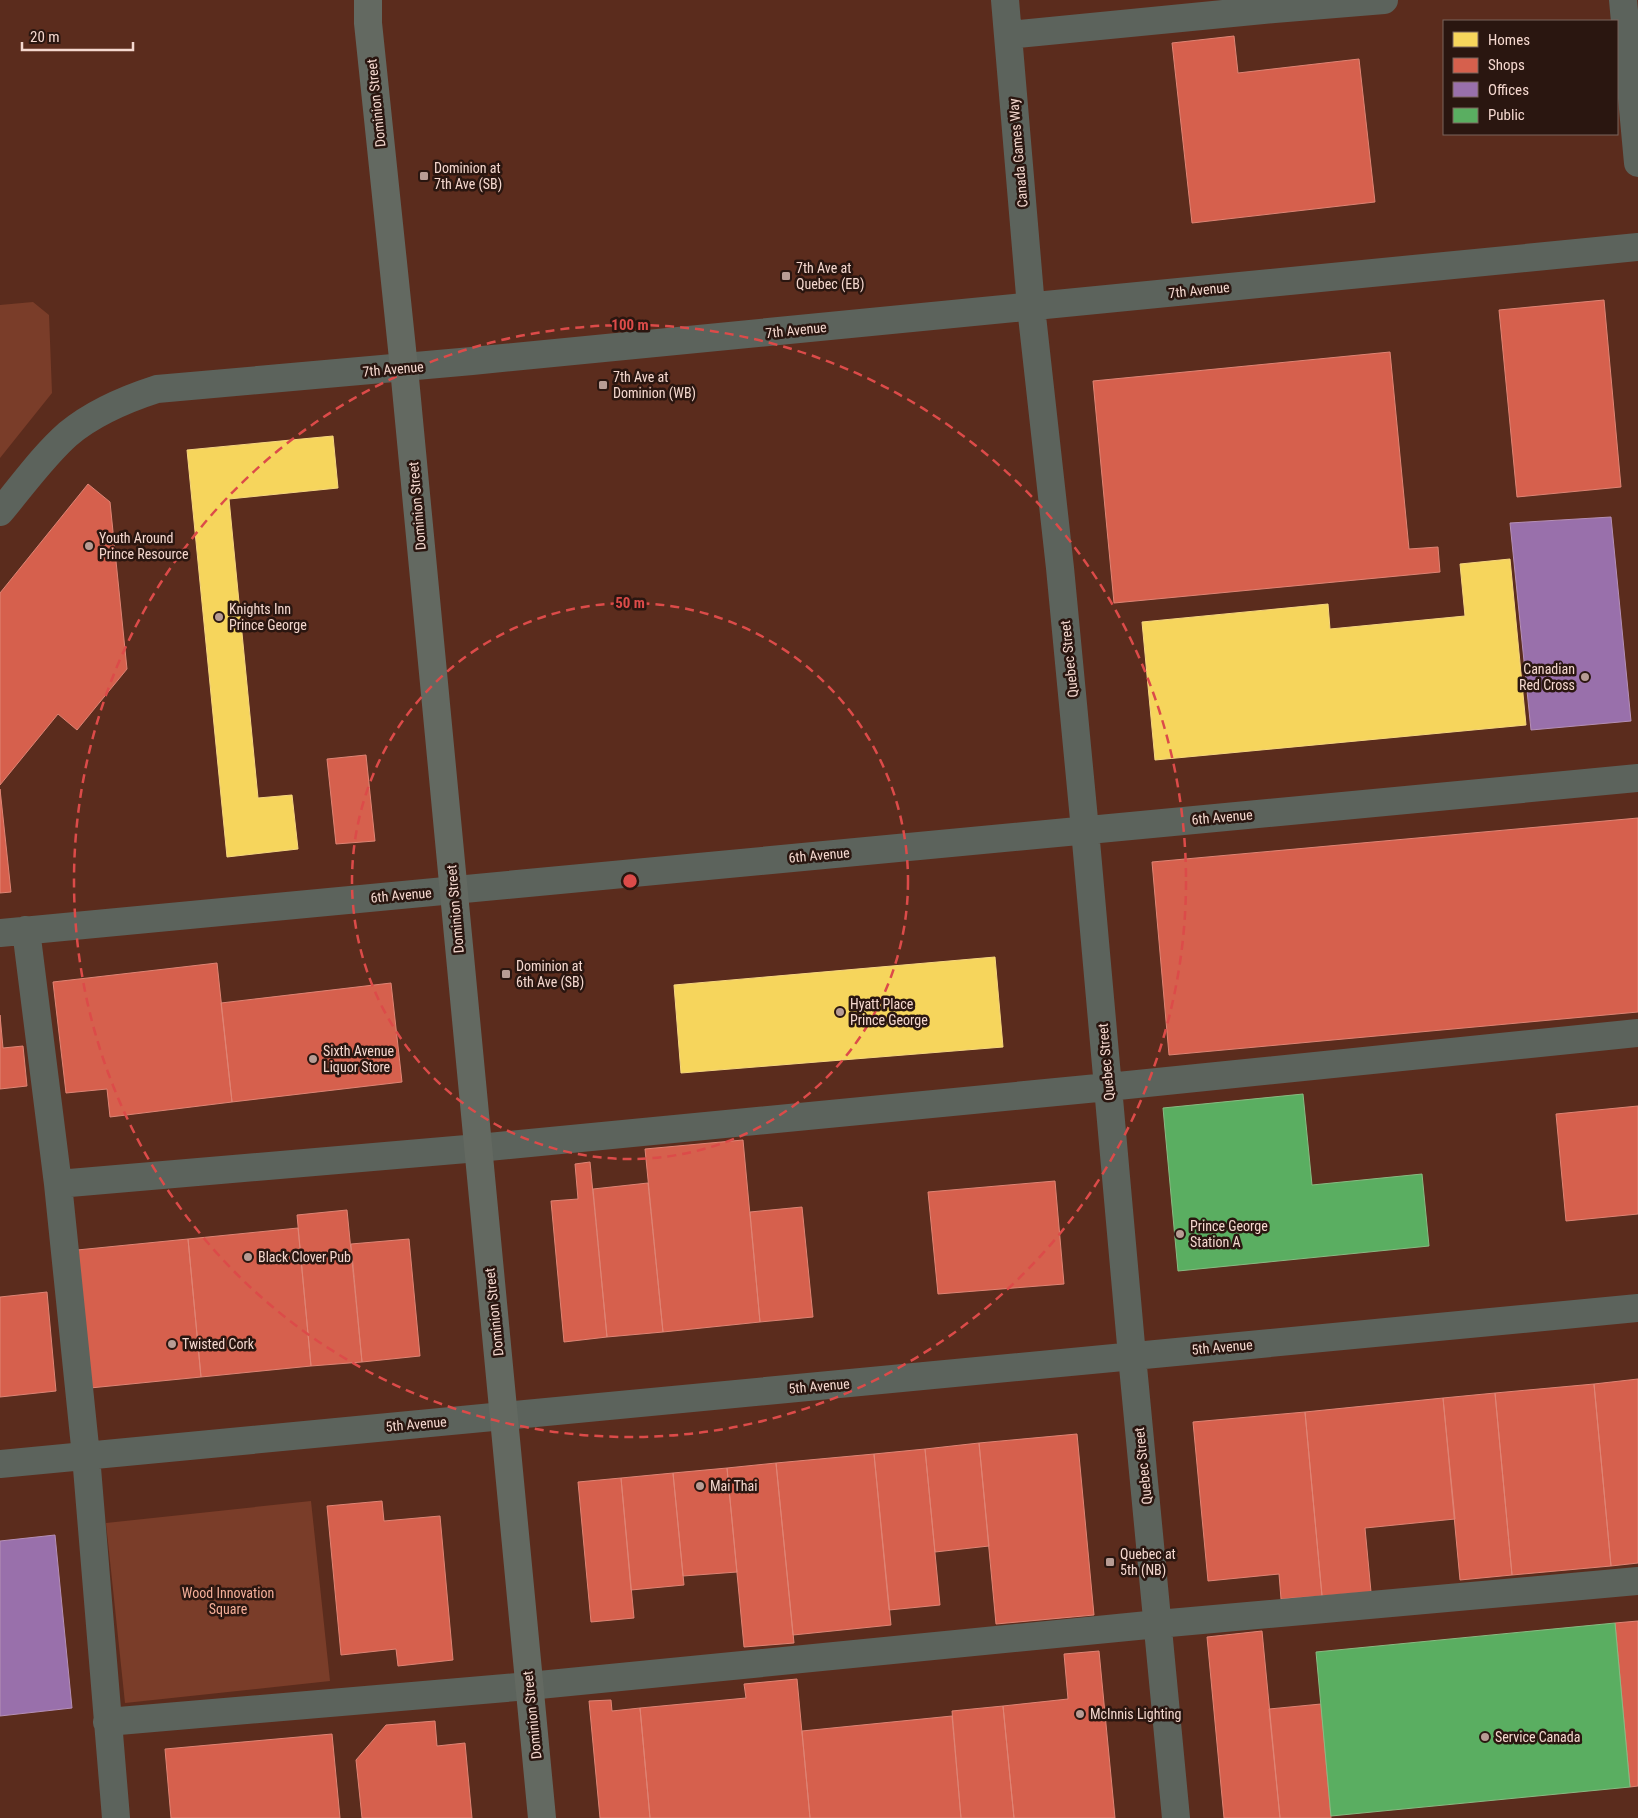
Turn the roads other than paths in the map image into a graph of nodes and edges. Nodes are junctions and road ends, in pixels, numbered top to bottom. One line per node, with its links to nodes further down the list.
1 (368, 0): 10 (main road, Dominion Street)
2 (1005, 0): 6 (street, Canada Games Way)
3 (1384, 0): 5 (street)
4 (1623, 0): 7 (street)
5 (1274, 4): 6 (street)
6 (1008, 35): 9 (street, Canada Games Way)
7 (1638, 163)
8 (1638, 247): 9 (street, 7th Avenue)
9 (1031, 307): 10 (street, 7th Avenue); 13 (street, Quebec Street)
10 (404, 368): 11 (street, 7th Avenue); 14 (main road, Dominion Street)
11 (0, 512)
12 (1638, 778): 13 (street, 6th Avenue)
13 (1085, 830): 14 (street, 6th Avenue); 17 (street, Quebec Street)
14 (453, 890): 15 (street, 6th Avenue); 18 (main road, Dominion Street)
15 (13, 931): 19 (street)
16 (1638, 1033): 17 (street)
17 (1108, 1087): 18 (street); 21 (street, Quebec Street)
18 (478, 1148): 19 (street); 22 (main road, Dominion Street)
19 (58, 1184): 23 (street)
20 (1638, 1308): 21 (street, 5th Avenue)
21 (1132, 1356): 22 (street, 5th Avenue); 26 (street, Quebec Street)
22 (505, 1416): 23 (street, 5th Avenue); 27 (main road, Dominion Street)
23 (86, 1456): 24 (street, 5th Avenue); 28 (street)
24 (0, 1464)
25 (1638, 1581): 26 (street)
26 (1158, 1624): 27 (street); 31 (street, Quebec Street)
27 (529, 1686): 28 (street); 30 (main road, Dominion Street)
28 (106, 1722): 29 (street)
29 (116, 1818)
30 (542, 1818)
31 (1176, 1818)

